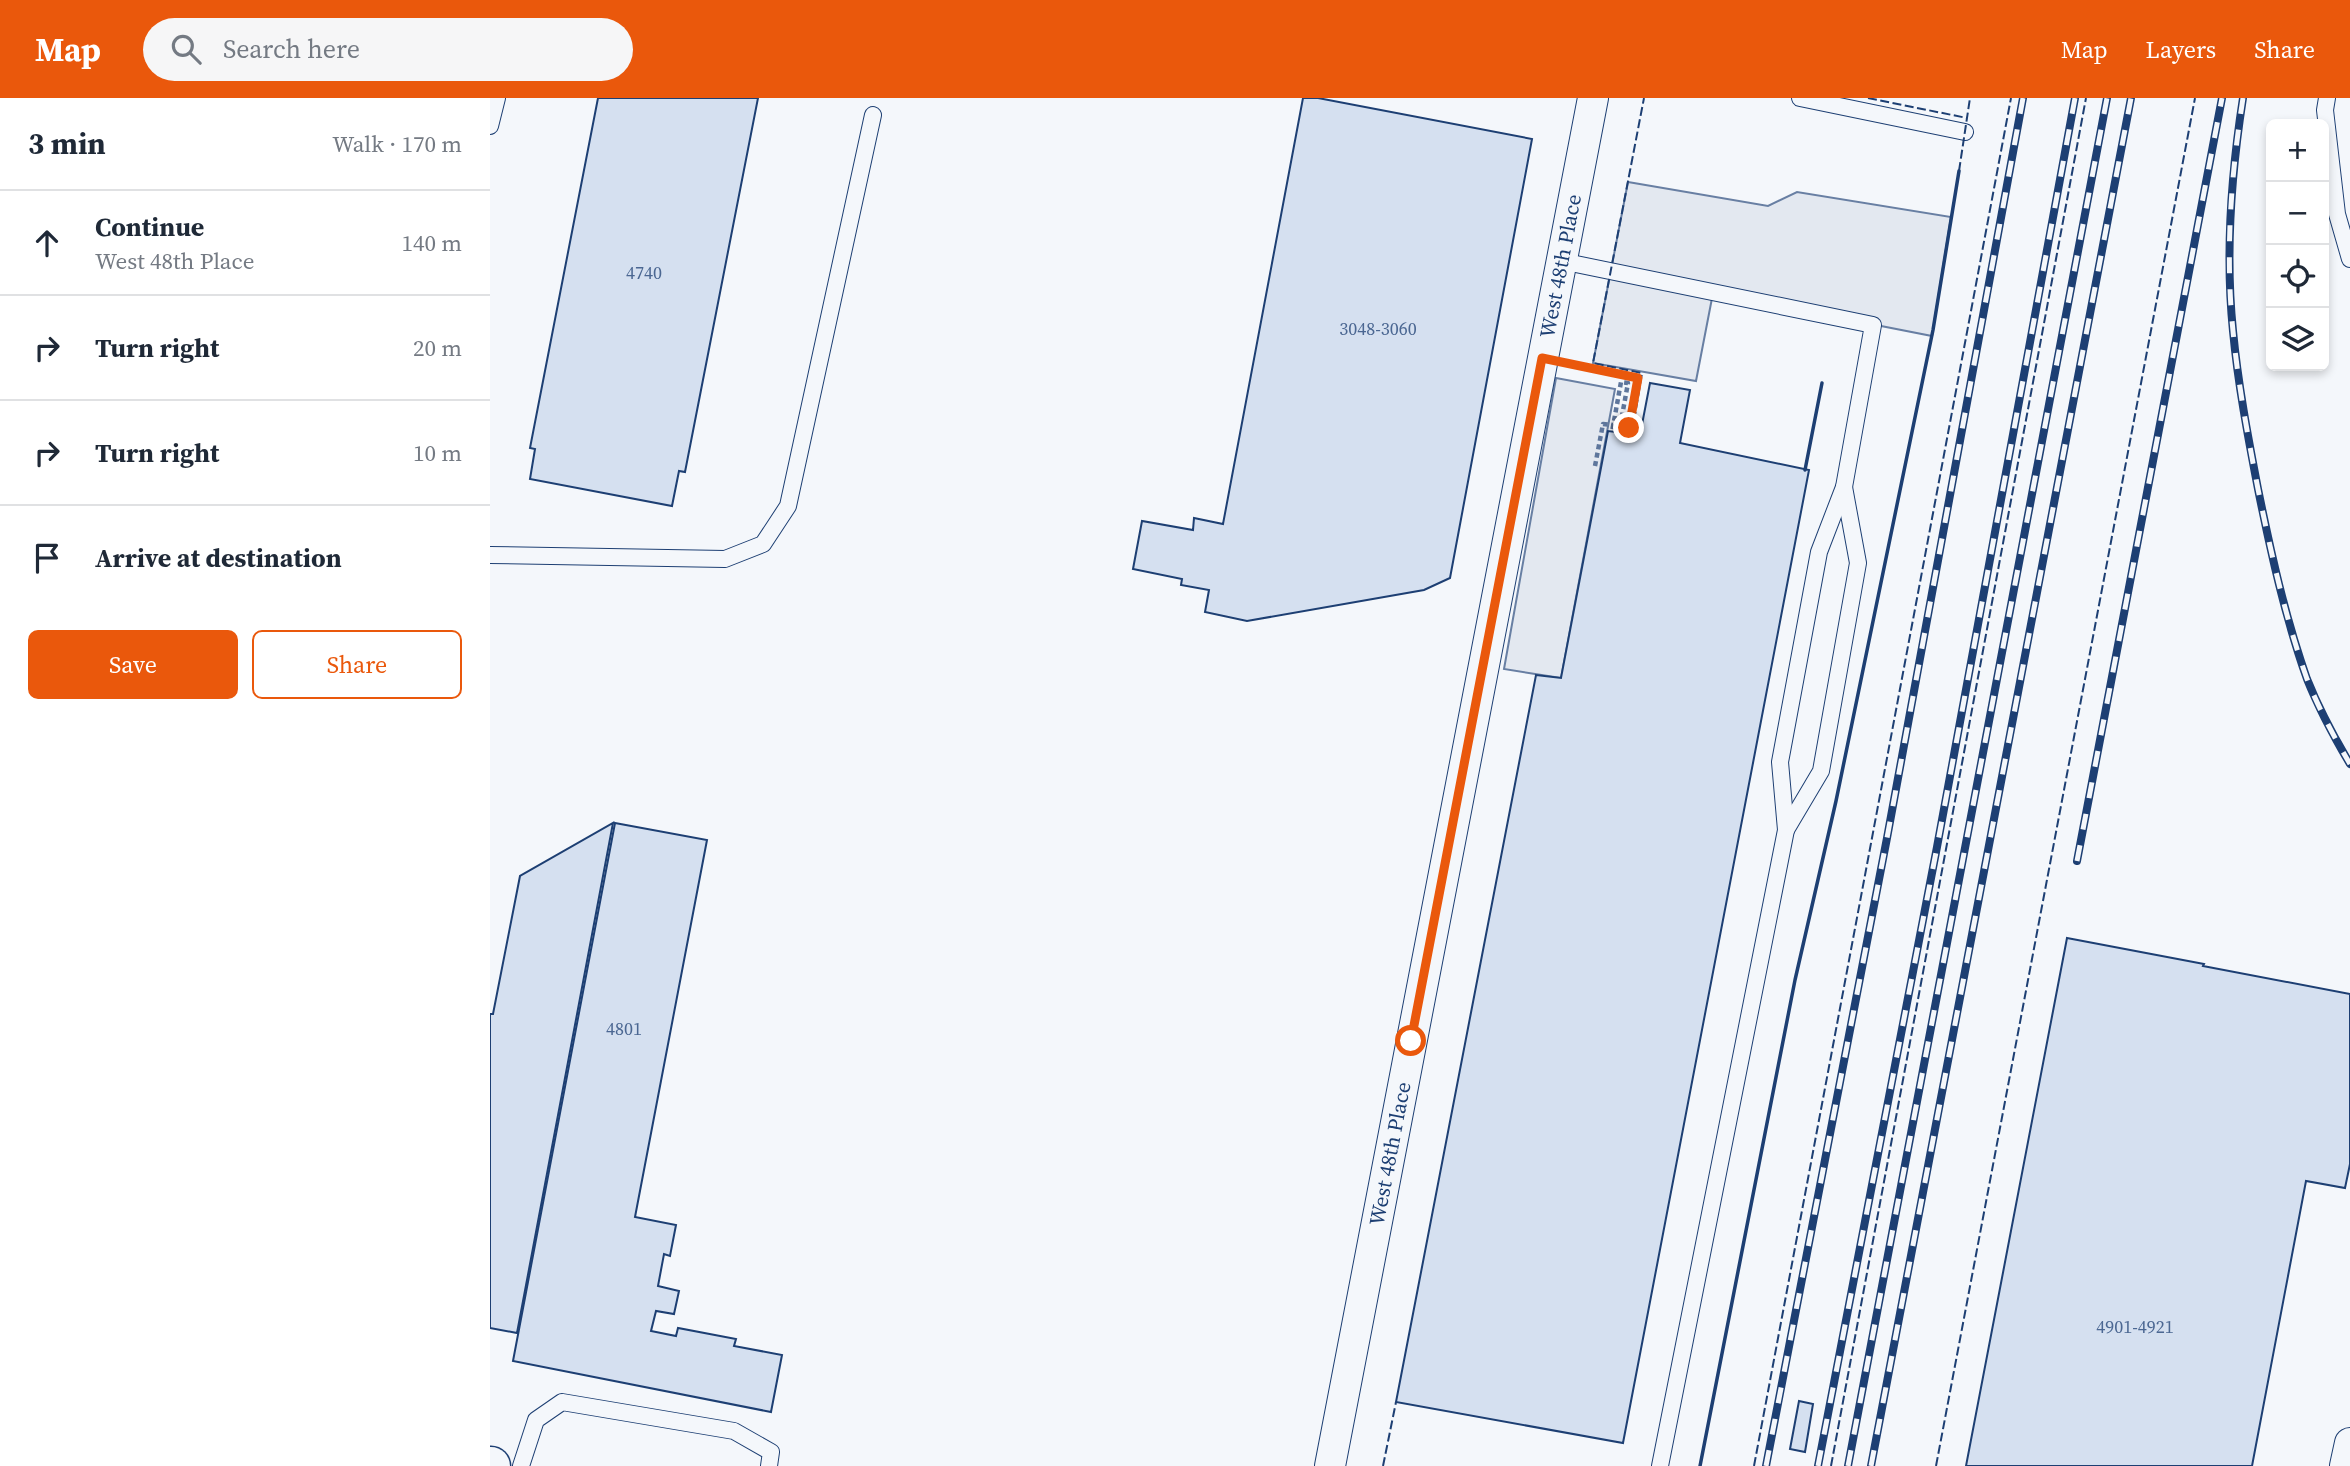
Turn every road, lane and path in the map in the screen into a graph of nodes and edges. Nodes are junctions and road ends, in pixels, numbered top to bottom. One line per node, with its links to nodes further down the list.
1 (496, 98): 6 (lane)
2 (1593, 98): 9 (street, West 48th Place)
3 (1800, 98): 7 (lane)
4 (2327, 98): 8 (lane)
5 (873, 115): 15 (lane)
6 (490, 126)
7 (1965, 132)
8 (2350, 259)
9 (1561, 261): 10 (street, West 48th Place); 14 (lane)
10 (1542, 358): 11 (path); 20 (street, West 48th Place)
11 (1613, 425): 12 (path); 13 (path)
12 (1612, 432)
13 (1595, 466)
14 (1844, 487): 16 (lane); 16 (lane)
15 (490, 555)
16 (1786, 830): 21 (lane)
17 (2350, 1443): 22 (street)
18 (521, 1466): 19 (lane)
19 (769, 1466)
20 (1330, 1466)
21 (1660, 1466)
22 (2345, 1466)

